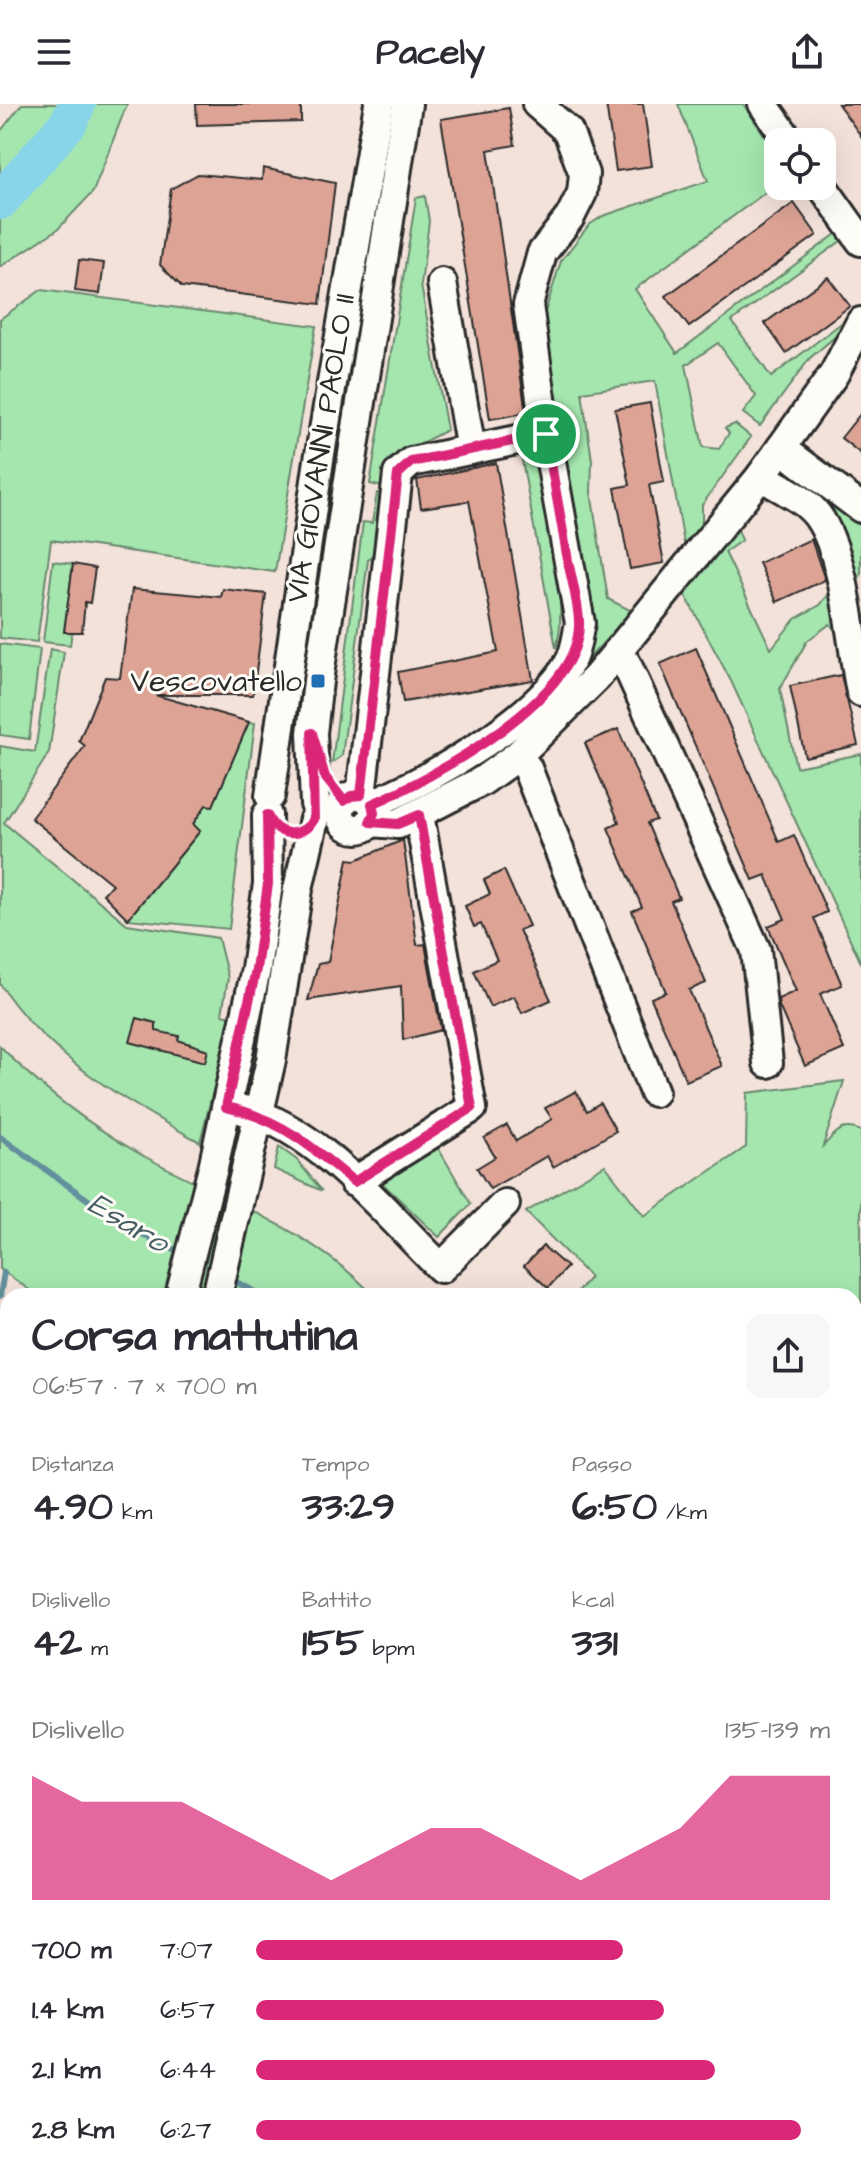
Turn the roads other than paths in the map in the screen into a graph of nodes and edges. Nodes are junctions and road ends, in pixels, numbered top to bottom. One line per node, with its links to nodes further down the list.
1 (379, 104): 19 (street, VIA GIOVANNI PAOLO II)
2 (407, 104): 17 (street, VIA GIOVANNI PAOLO II)
3 (537, 104): 10 (street)
4 (763, 104): 5 (street)
5 (780, 128)
6 (832, 200): 7 (street)
7 (861, 241)
8 (442, 283): 12 (street)
9 (861, 322): 11 (street)
10 (546, 434): 12 (street); 20 (street)
11 (781, 448): 13 (street); 14 (street)
12 (471, 450): 20 (street)
13 (761, 476): 15 (street); 16 (street)
14 (861, 508)
15 (616, 655): 18 (street); 24 (street)
16 (861, 692)
17 (312, 733): 20 (street); 21 (street, VIA GIOVANNI PAOLO II)
18 (517, 756): 22 (street); 25 (street)
19 (268, 805): 21 (street); 21 (street); 26 (street, VIA GIOVANNI PAOLO II)
20 (358, 809): 22 (street); 23 (street)
21 (315, 812): 23 (street, VIA GIOVANNI PAOLO II)
22 (419, 815): 28 (street)
23 (298, 889): 27 (street, VIA GIOVANNI PAOLO II)
24 (768, 1063)
25 (654, 1092)
26 (223, 1119): 27 (street); 30 (street, VIA GIOVANNI PAOLO II)
27 (257, 1127): 28 (street); 31 (street, VIA GIOVANNI PAOLO II)
28 (354, 1182): 29 (street)
29 (505, 1204)
30 (182, 1288)
31 (219, 1288)

